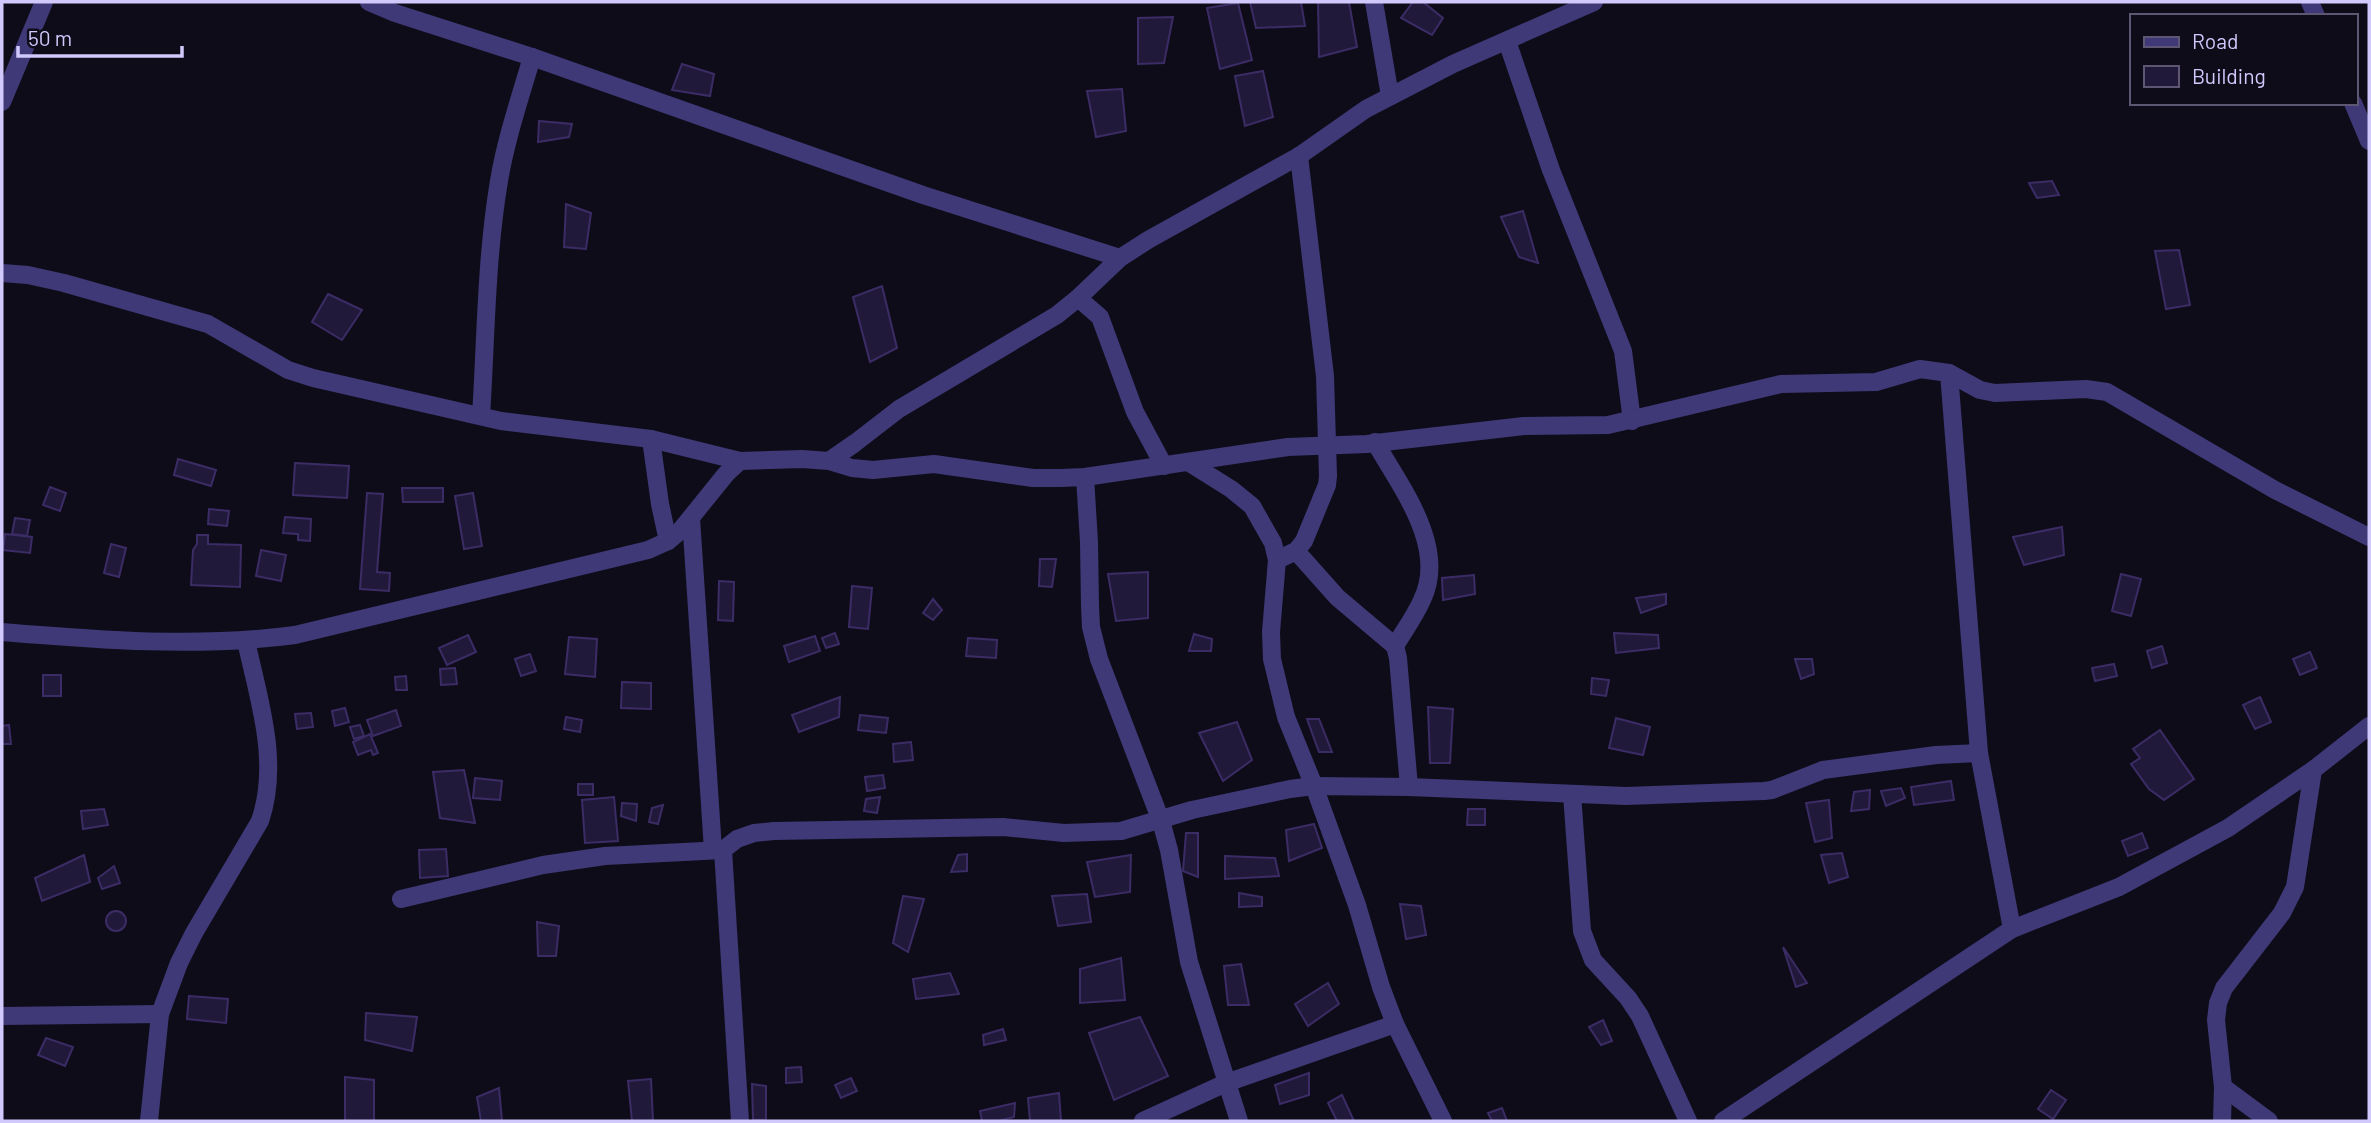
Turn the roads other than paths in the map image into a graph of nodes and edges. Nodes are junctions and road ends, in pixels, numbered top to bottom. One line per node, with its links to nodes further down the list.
1 (44, 2): 9 (street)
2 (369, 2): 5 (street)
3 (1374, 2): 8 (street)
4 (1594, 2): 6 (street)
5 (397, 7): 7 (street)
6 (1507, 41): 8 (street); 18 (street)
7 (532, 57): 13 (street); 17 (street)
8 (1391, 96): 12 (street)
9 (2, 102)
10 (2354, 105): 11 (street)
11 (2369, 141)
12 (1299, 156): 13 (street); 21 (street)
13 (1120, 258): 15 (street)
14 (2, 273): 17 (street)
15 (1079, 298): 23 (street); 25 (street)
16 (1949, 373): 18 (street); 28 (street); 36 (street)
17 (481, 416): 19 (street)
18 (1632, 421): 20 (street)
19 (652, 439): 22 (street); 29 (street)
20 (1375, 442): 21 (street); 34 (street)
21 (1328, 445): 24 (street); 30 (street)
22 (740, 461): 23 (street); 27 (street)
23 (829, 461): 26 (street)
24 (1188, 461): 25 (street); 31 (street)
25 (1164, 466): 26 (street)
26 (1085, 477): 41 (street)
27 (691, 518): 29 (street); 42 (street)
28 (2369, 537)
29 (668, 541): 33 (street)
30 (1296, 551): 31 (street); 34 (street)
31 (1277, 560): 38 (street)
32 (2, 632): 33 (street)
33 (246, 641): 45 (street)
34 (1395, 646): 39 (street)
35 (2369, 726): 37 (street)
36 (1979, 753): 40 (street); 44 (street)
37 (2312, 770): 44 (street); 49 (street)
38 (1314, 786): 39 (street); 41 (street); 47 (street)
39 (1409, 787): 40 (street)
40 (1572, 794): 55 (street)
41 (1161, 821): 42 (street); 48 (street)
42 (718, 850): 43 (street); 51 (street)
43 (401, 899)
44 (2012, 929): 56 (street)
45 (160, 1014): 46 (street); 50 (street)
46 (2, 1016)
47 (1395, 1024): 48 (street); 54 (street)
48 (1226, 1083): 52 (street); 53 (street)
49 (2223, 1087): 57 (street); 58 (street)
50 (149, 1121)
51 (740, 1121)
52 (1143, 1121)
53 (1239, 1121)
54 (1443, 1121)
55 (1688, 1121)
56 (1723, 1121)
57 (2222, 1121)
58 (2269, 1121)

